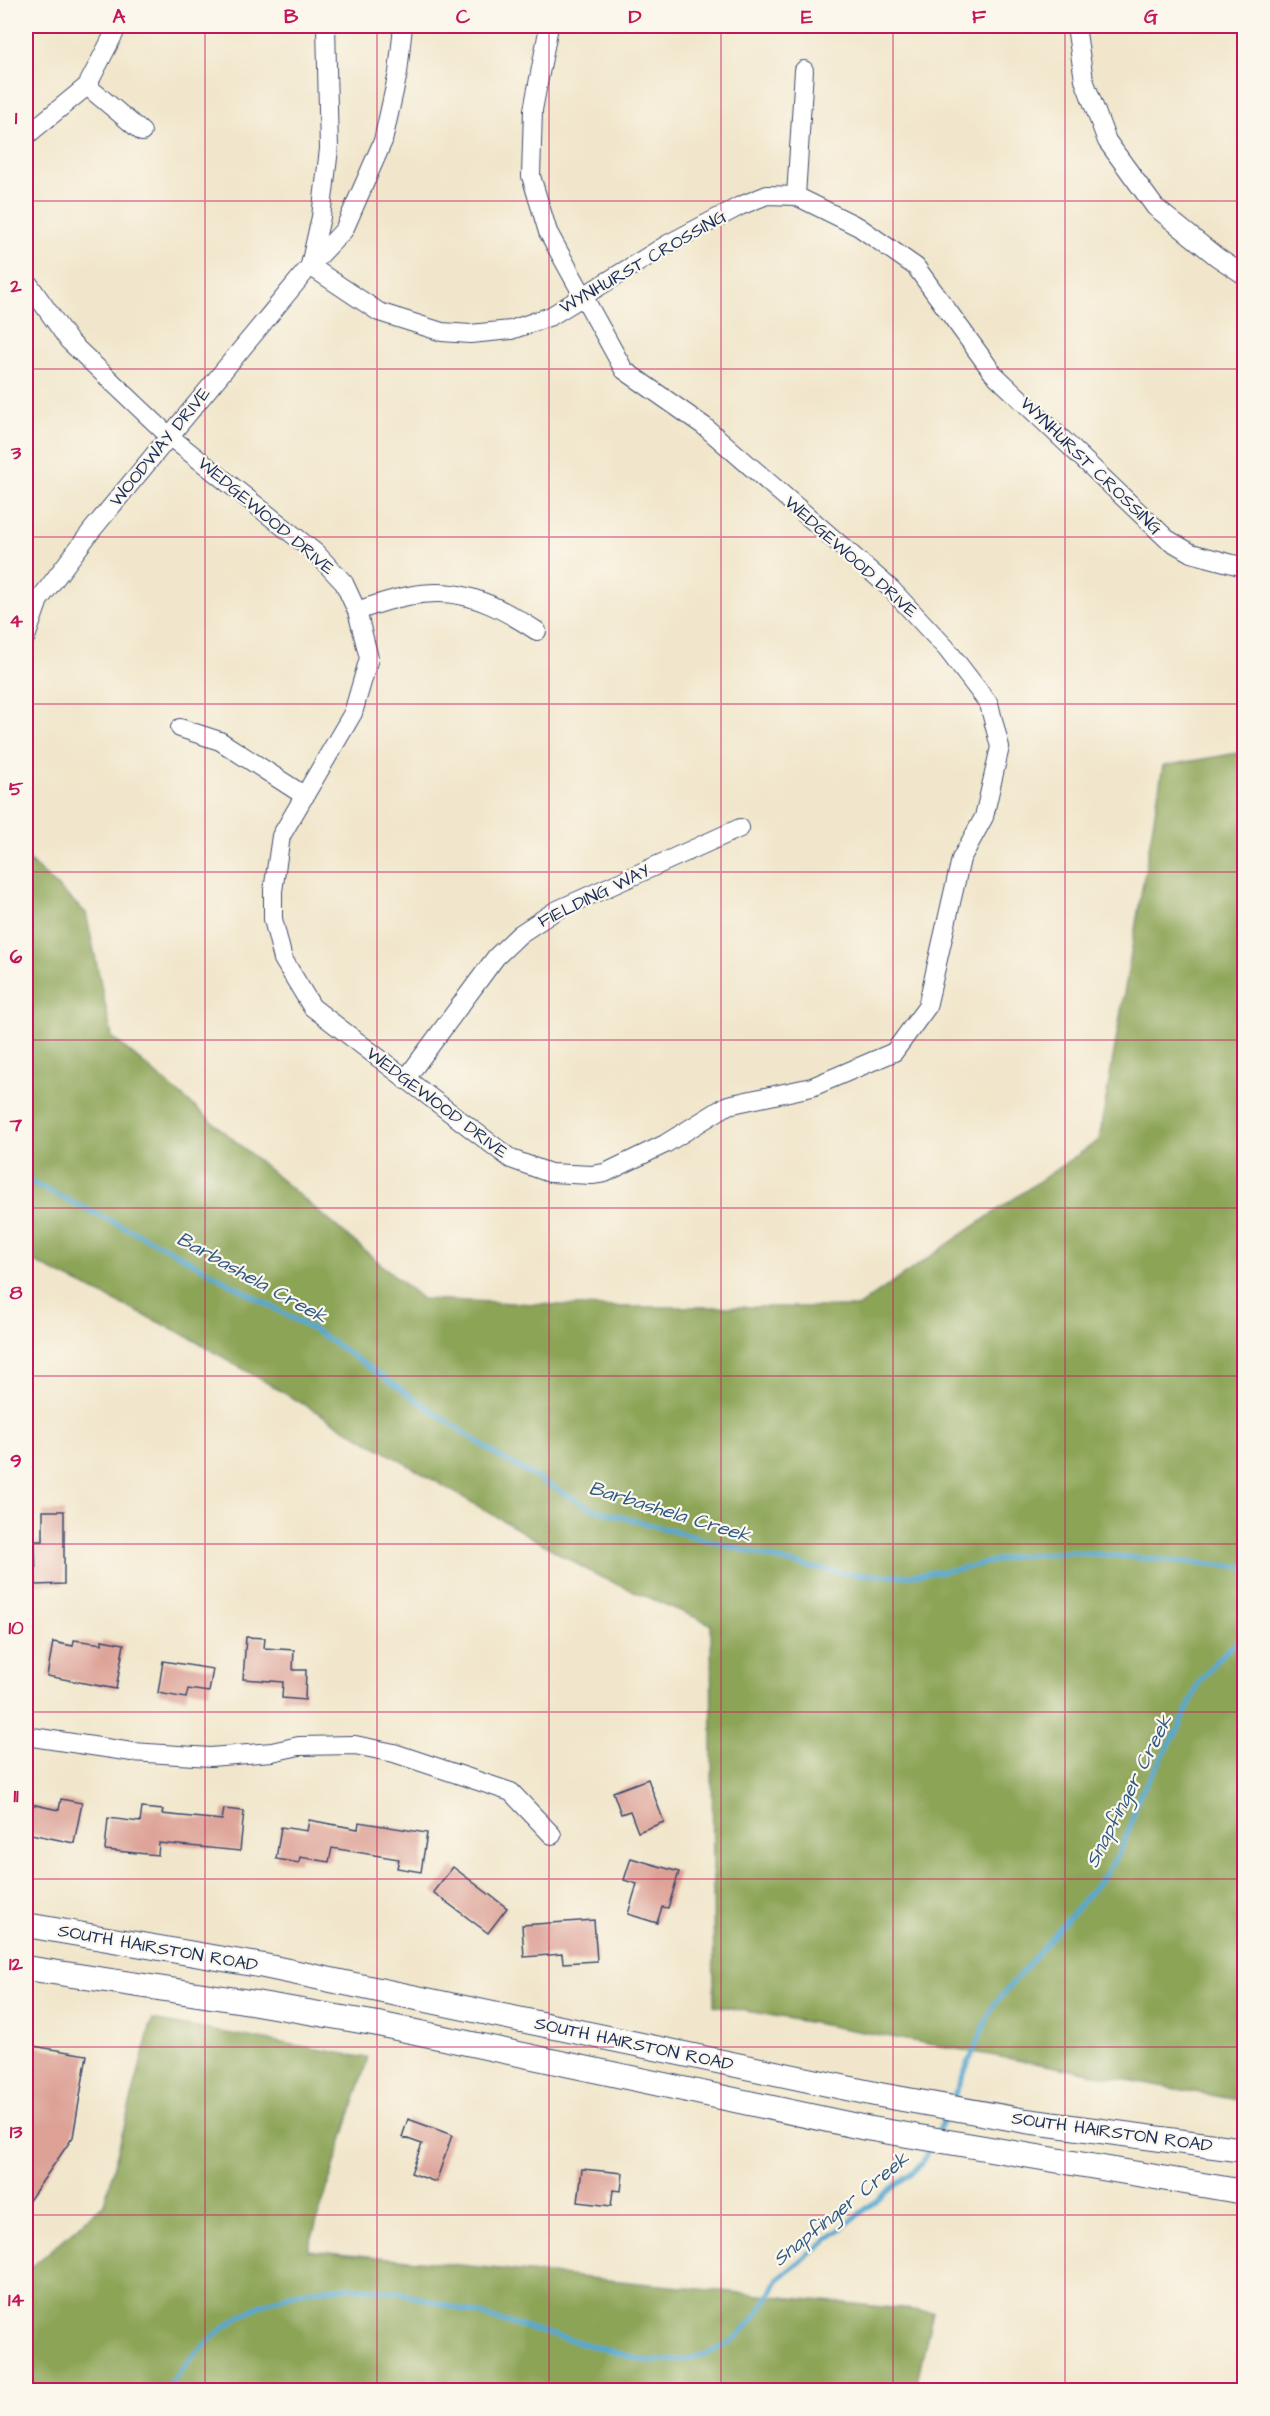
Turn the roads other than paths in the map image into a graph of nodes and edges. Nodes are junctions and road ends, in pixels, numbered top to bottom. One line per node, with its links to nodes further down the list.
1 (118, 26): 7 (street)
2 (326, 26): 11 (street, WOODWAY DRIVE)
3 (403, 26): 11 (street, WOODWAY DRIVE)
4 (549, 26): 14 (street, WEDGEWOOD DRIVE)
5 (1076, 26): 12 (street)
6 (804, 70): 10 (street)
7 (87, 86): 8 (street); 9 (street)
8 (142, 132)
9 (26, 136)
10 (796, 196): 14 (street, WYNHURST CROSSING); 16 (street, WYNHURST CROSSING)
11 (310, 267): 14 (street, WYNHURST CROSSING); 15 (street, WOODWAY DRIVE)
12 (1245, 275)
13 (26, 280): 15 (street, WEDGEWOOD DRIVE)
14 (583, 297): 23 (street, WEDGEWOOD DRIVE)
15 (169, 436): 17 (street, WEDGEWOOD DRIVE); 19 (street, WOODWAY DRIVE)
16 (1245, 567)
17 (357, 611): 18 (street); 21 (street, WEDGEWOOD DRIVE)
18 (537, 631)
19 (26, 637)
20 (180, 728): 21 (street)
21 (305, 796): 23 (street, WEDGEWOOD DRIVE)
22 (740, 828): 23 (street, FIELDING WAY)
23 (405, 1080)
24 (26, 1736): 25 (street)
25 (552, 1835)
26 (26, 1925): 28 (main road, SOUTH HAIRSTON ROAD)
27 (26, 1968): 29 (main road, SOUTH HAIRSTON ROAD)
28 (1245, 2150)
29 (1245, 2192)

